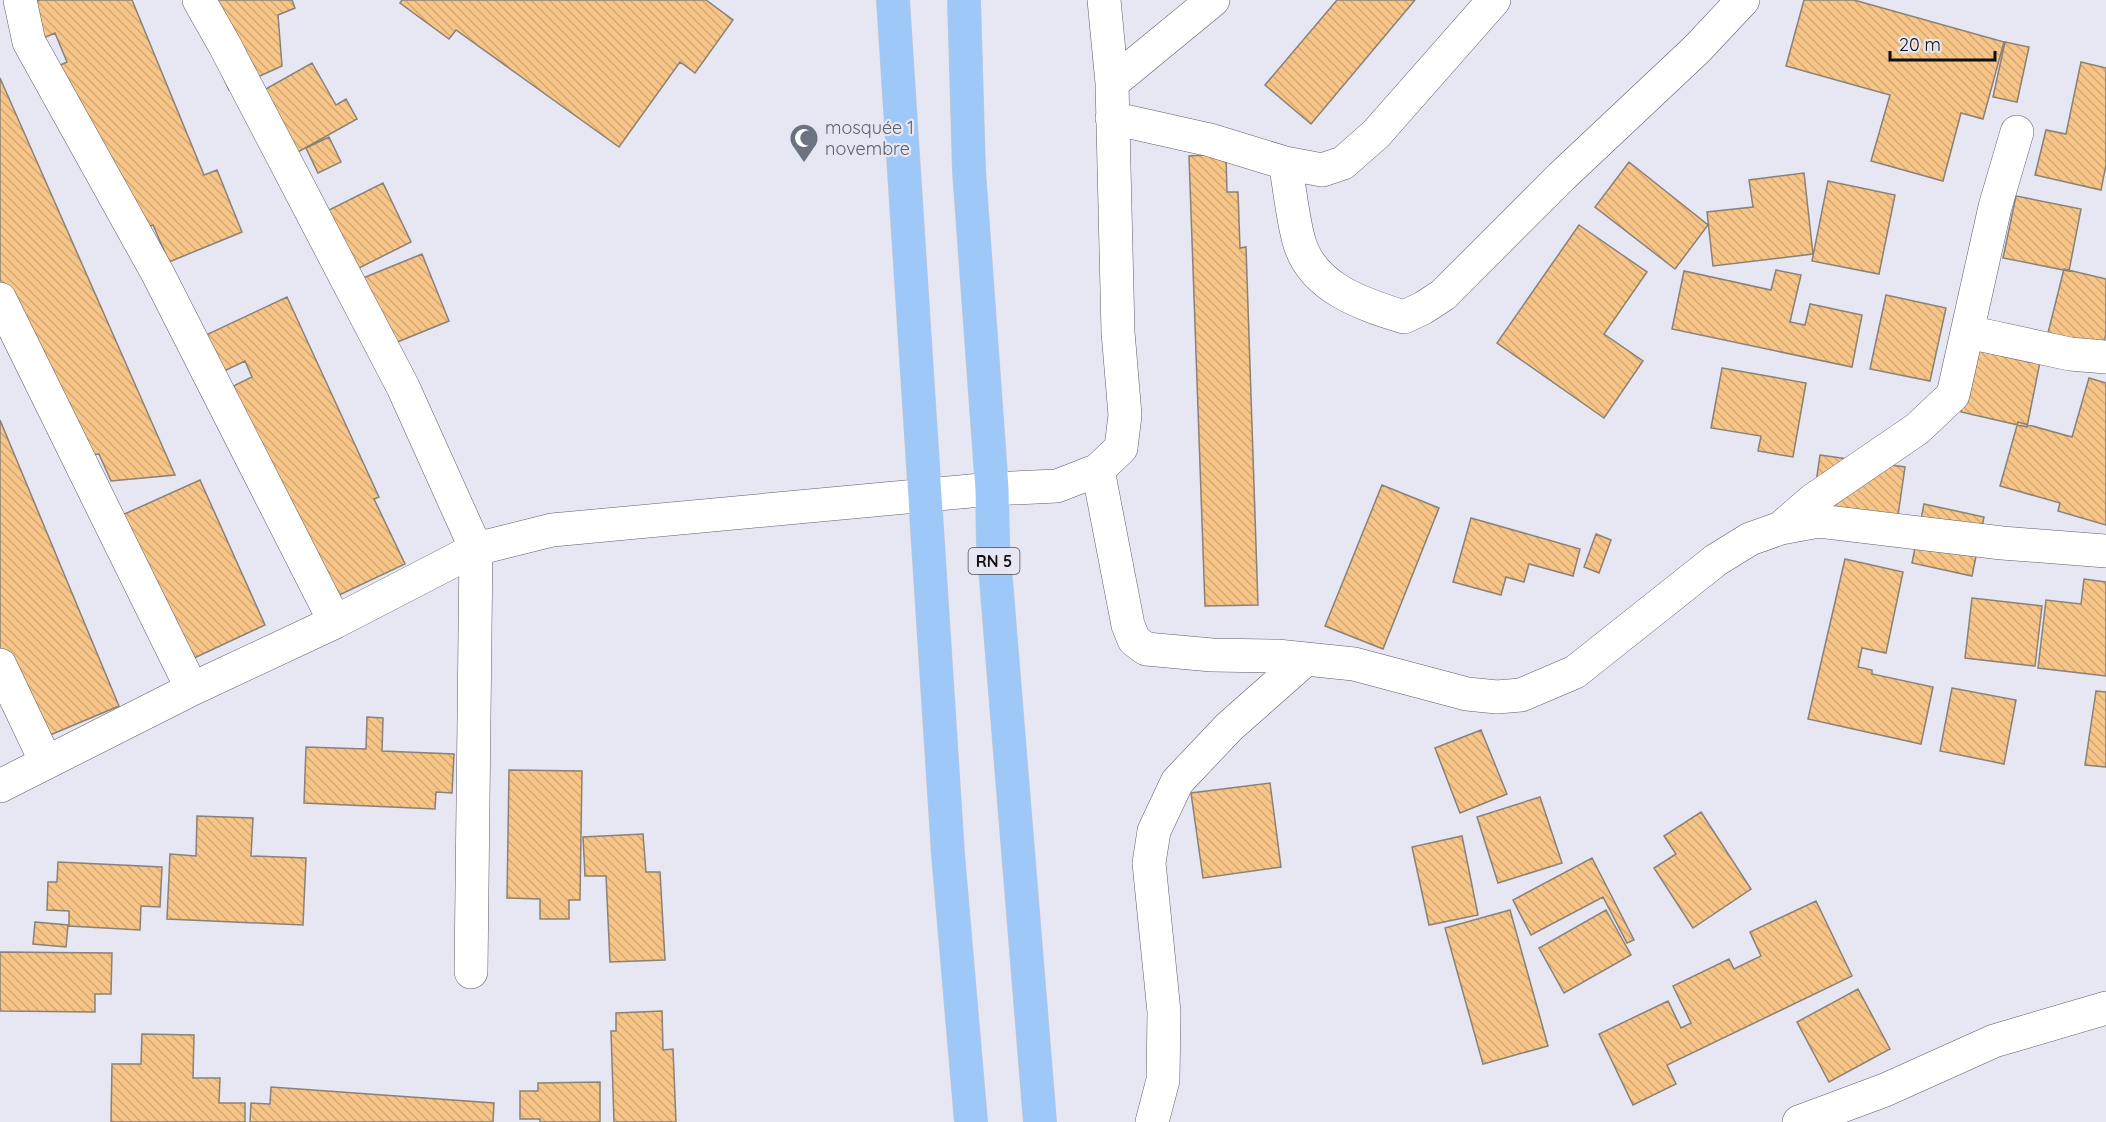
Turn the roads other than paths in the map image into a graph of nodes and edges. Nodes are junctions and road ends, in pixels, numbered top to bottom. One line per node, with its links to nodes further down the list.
1 (20, 0): 22 (street)
2 (199, 0): 20 (street)
3 (893, 0): 18 (main road)
4 (964, 0): 17 (main road, RN 5)
5 (1104, 0): 9 (street)
6 (1213, 0): 9 (street)
7 (1494, 0): 12 (street)
8 (1743, 0): 12 (street)
9 (1112, 83): 10 (street)
10 (1112, 118): 12 (street); 16 (street)
11 (2017, 132): 14 (street)
12 (1285, 162)
13 (0, 299): 25 (street)
14 (1968, 332): 15 (street); 19 (street)
15 (2106, 357)
16 (1098, 470): 17 (street); 23 (street)
17 (992, 489): 18 (street); 31 (main road, RN 5)
18 (924, 496): 20 (street); 30 (main road)
19 (1781, 528): 21 (street); 23 (street)
20 (476, 549): 22 (street); 28 (street)
21 (2106, 551)
22 (335, 622): 25 (street)
23 (1306, 659): 32 (street)
24 (0, 665): 26 (street)
25 (192, 689): 26 (street)
26 (46, 762): 27 (street)
27 (0, 786)
28 (471, 972)
29 (2106, 1008): 33 (street)
30 (971, 1122)
31 (1041, 1122)
32 (1152, 1122)
33 (1799, 1122)

